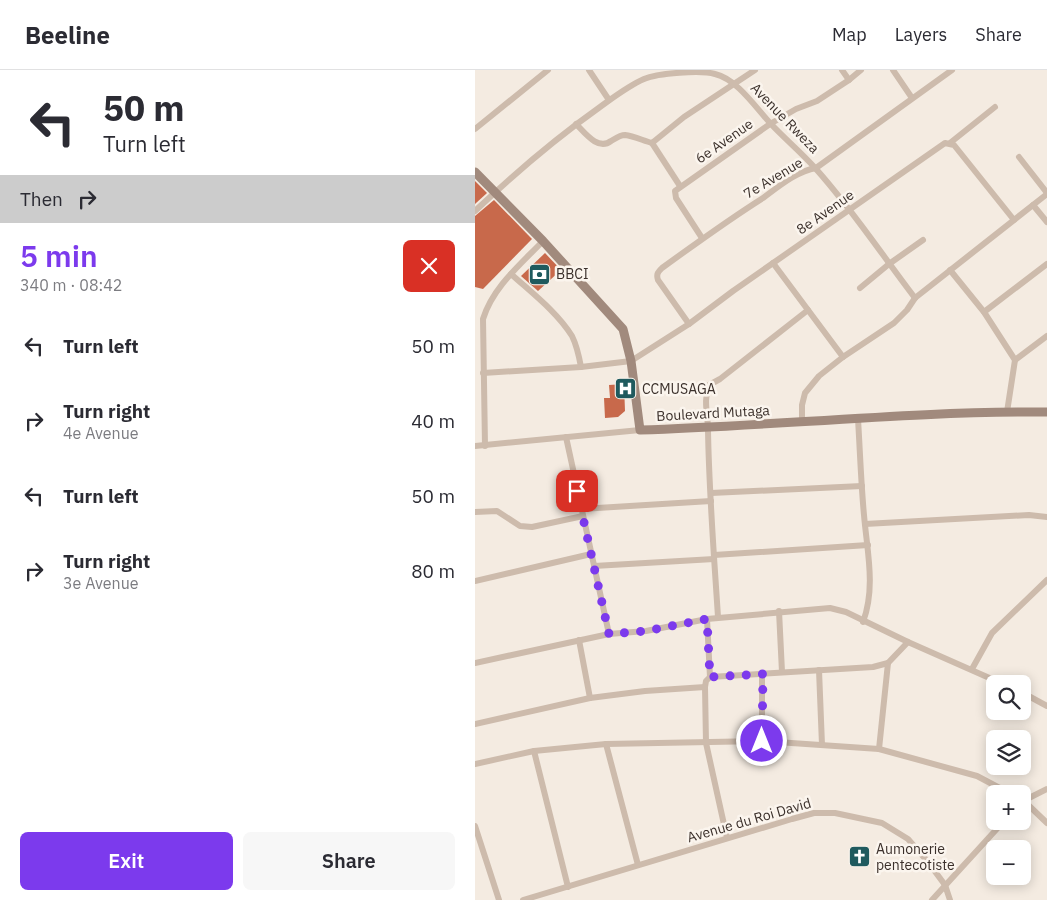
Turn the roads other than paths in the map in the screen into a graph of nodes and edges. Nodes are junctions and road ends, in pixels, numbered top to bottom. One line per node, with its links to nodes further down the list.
1 (548, 70): 16 (street)
2 (589, 70): 12 (street)
3 (755, 70): 10 (street)
4 (842, 70): 9 (street)
5 (861, 70): 9 (street, 6e Avenue)
6 (893, 70): 11 (street)
7 (952, 70): 11 (street, 7e Avenue)
8 (717, 72): 10 (street, Avenue Rweza); 12 (street, Avenue Rweza)
9 (849, 80): 15 (street, 6e Avenue)
10 (733, 83): 15 (street, Avenue Rweza); 17 (street)
11 (913, 98): 20 (street, 7e Avenue)
12 (609, 100): 14 (street, Avenue Rweza)
13 (995, 107): 18 (street, 8e Avenue)
14 (575, 124): 17 (street); 23 (street, Avenue Rweza)
15 (771, 124): 20 (street, Avenue Rweza); 22 (street, 6e Avenue)
16 (475, 129)
17 (652, 143): 22 (street)
18 (950, 143): 27 (street, 8e Avenue); 28 (street)
19 (1019, 157): 24 (street)
20 (816, 168): 27 (street, Avenue Rweza); 30 (street, 7e Avenue)
21 (475, 172): 23 (street, Boulevard Mutaga)
22 (680, 186): 30 (street)
23 (495, 192): 26 (street, Avenue Rweza); 32 (street, Boulevard Mutaga)
24 (1047, 194): 25 (street)
25 (1033, 205): 28 (street); 29 (street)
26 (475, 211)
27 (849, 211): 33 (street, 8e Avenue); 34 (street, Avenue Rweza)
28 (1014, 220): 36 (street)
29 (1047, 222)
30 (702, 238): 42 (street, 7e Avenue)
31 (923, 240): 34 (street)
32 (543, 241): 37 (street); 45 (street, Boulevard Mutaga)
33 (773, 263): 40 (street); 42 (street, 8e Avenue)
34 (889, 264): 38 (street); 39 (street, Avenue Rweza)
35 (1047, 264): 41 (street)
36 (950, 270): 39 (street); 41 (street)
37 (511, 274): 47 (street); 48 (street)
38 (860, 288)
39 (915, 298): 44 (street)
40 (808, 310): 44 (street); 53 (street)
41 (984, 312): 46 (street)
42 (689, 324): 45 (street, 8e Avenue)
43 (1047, 336): 46 (street)
44 (843, 357): 52 (street)
45 (631, 360): 47 (street); 54 (street, Boulevard Mutaga)
46 (1015, 360): 49 (street)
47 (581, 367): 48 (street)
48 (483, 373): 57 (street)
49 (1007, 412): 50 (street, Boulevard Mutaga); 51 (street, Boulevard Mutaga)
50 (1047, 412)
51 (858, 419): 52 (street, Boulevard Mutaga); 58 (street)
52 (802, 422): 53 (street, Boulevard Mutaga)
53 (709, 428): 54 (street, Boulevard Mutaga); 59 (street)
54 (640, 430): 55 (street)
55 (566, 437): 57 (street); 62 (street)
56 (475, 446): 57 (street)
57 (485, 446)
58 (862, 486): 59 (street); 64 (street)
59 (711, 493): 60 (street)
60 (711, 501): 62 (street); 67 (street)
61 (475, 512): 62 (street)
62 (582, 513): 66 (street)
63 (1047, 517): 64 (street)
64 (865, 524): 65 (street)
65 (868, 544): 67 (street); 74 (street)
66 (591, 554): 68 (street); 70 (street)
67 (714, 557): 68 (street); 72 (street)
68 (594, 566): 75 (street)
69 (1047, 580): 80 (street)
70 (475, 581)
71 (779, 612): 72 (street); 74 (street); 82 (street)
72 (718, 617): 73 (street)
73 (707, 619): 75 (street); 85 (street)
74 (863, 622): 77 (street)
75 (609, 634): 76 (street)
76 (579, 640): 78 (street); 88 (street)
77 (908, 642): 79 (street); 80 (street)
78 (475, 663)
79 (888, 663): 81 (street); 95 (street)
80 (972, 669): 84 (street)
81 (819, 670): 82 (street); 94 (street)
82 (783, 672): 83 (street)
83 (763, 674): 85 (street); 91 (street)
84 (986, 676)
85 (710, 677): 86 (street)
86 (705, 687): 88 (street); 92 (street)
87 (1031, 697): 89 (street)
88 (590, 698): 90 (street)
89 (1047, 706)
90 (475, 724)
91 (762, 741): 92 (street); 94 (street)
92 (705, 743): 93 (street); 105 (street)
93 (606, 744): 96 (street); 106 (street)
94 (822, 745): 95 (street)
95 (879, 749): 98 (street)
96 (534, 751): 97 (street); 108 (street)
97 (475, 764)
98 (994, 785)
99 (1047, 788): 100 (street)
100 (1031, 796)
101 (1031, 808): 102 (street)
102 (1047, 823)
103 (475, 826): 109 (street)
104 (996, 830): 107 (street)
105 (727, 838): 106 (street, Avenue du Roi David); 107 (street, Avenue du Roi David)
106 (638, 865): 108 (street, Avenue du Roi David)
107 (945, 886): 111 (street); 112 (street, Avenue du Roi David)
108 (567, 887): 110 (street, Avenue du Roi David)
109 (499, 900)
110 (523, 900)
111 (932, 900)
112 (950, 900)

